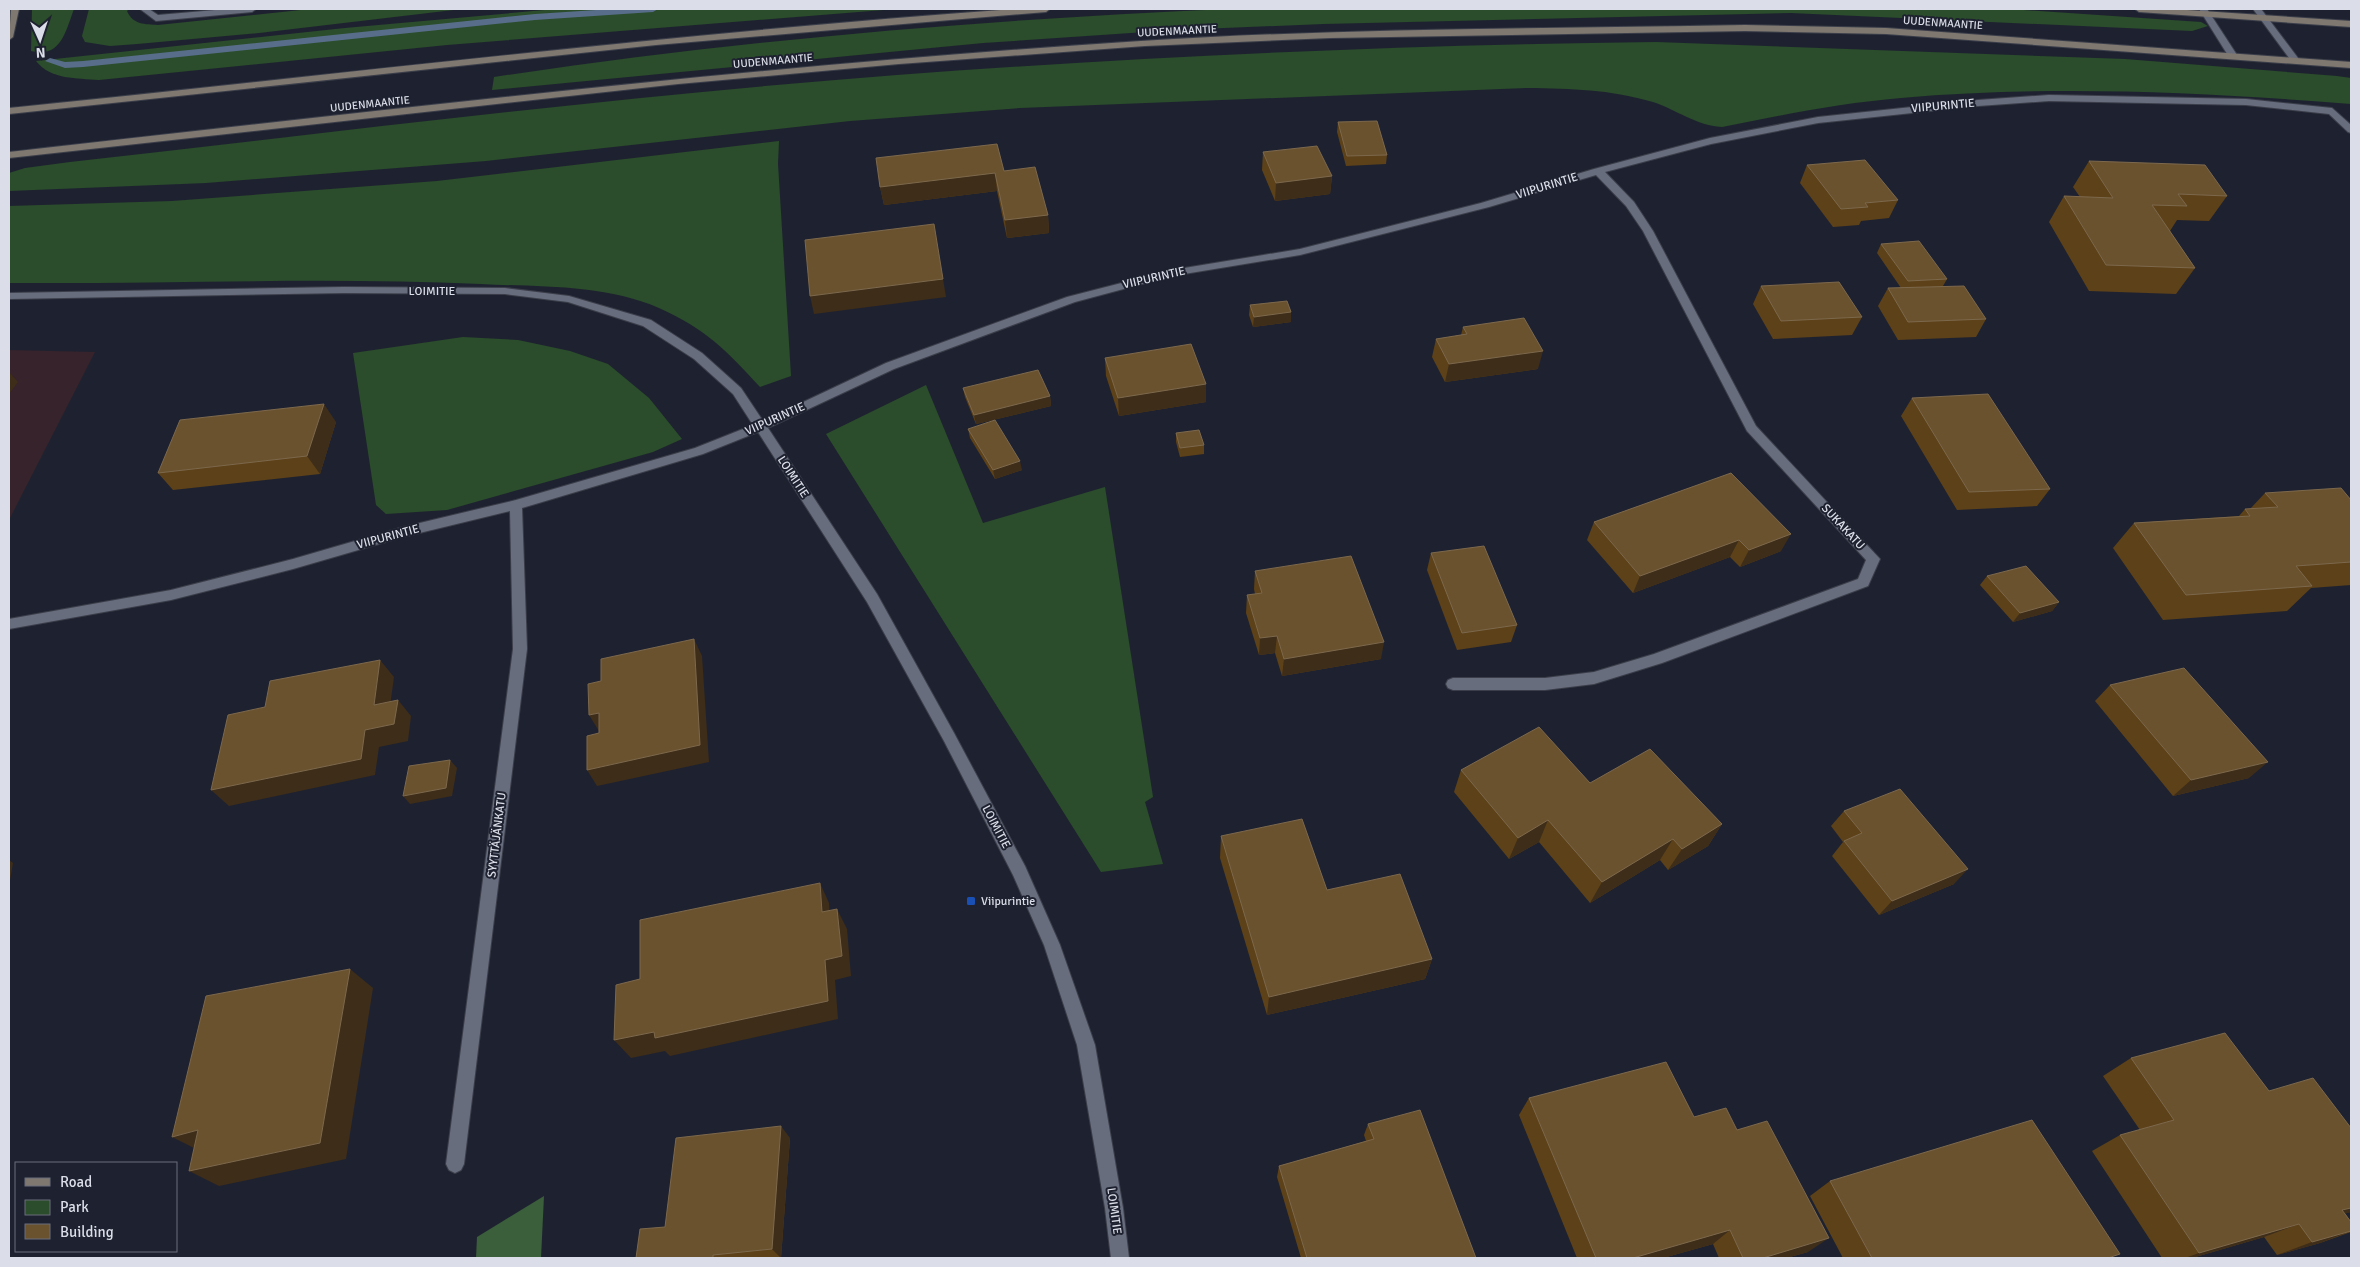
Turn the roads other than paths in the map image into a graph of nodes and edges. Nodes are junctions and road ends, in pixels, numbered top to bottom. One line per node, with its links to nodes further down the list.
1 (15, 9): 11 (main road)
2 (144, 9): 7 (street)
3 (252, 9): 7 (street)
4 (1046, 9): 15 (main road)
5 (2139, 9): 8 (main road)
6 (2257, 9): 9 (street)
7 (230, 10)
8 (2205, 11): 9 (main road); 12 (street)
9 (2263, 17): 10 (main road); 13 (street)
10 (2351, 24)
11 (9, 37)
12 (2232, 55): 13 (main road, UUDENMAANTIE); 17 (main road, UUDENMAANTIE)
13 (2294, 60): 14 (main road, UUDENMAANTIE)
14 (2351, 65)
15 (9, 111)
16 (2351, 130): 18 (street, VIIPURINTIE)
17 (9, 155)
18 (1598, 171): 20 (street, VIIPURINTIE); 23 (street, SUKAKATU)
19 (9, 296): 20 (street, LOIMITIE)
20 (760, 427): 21 (street, VIIPURINTIE); 25 (street, LOIMITIE)
21 (516, 505): 22 (street, VIIPURINTIE); 24 (street, SYYTTÄJÄNKATU)
22 (9, 624)
23 (1452, 684)
24 (455, 1164)
25 (1120, 1258)

